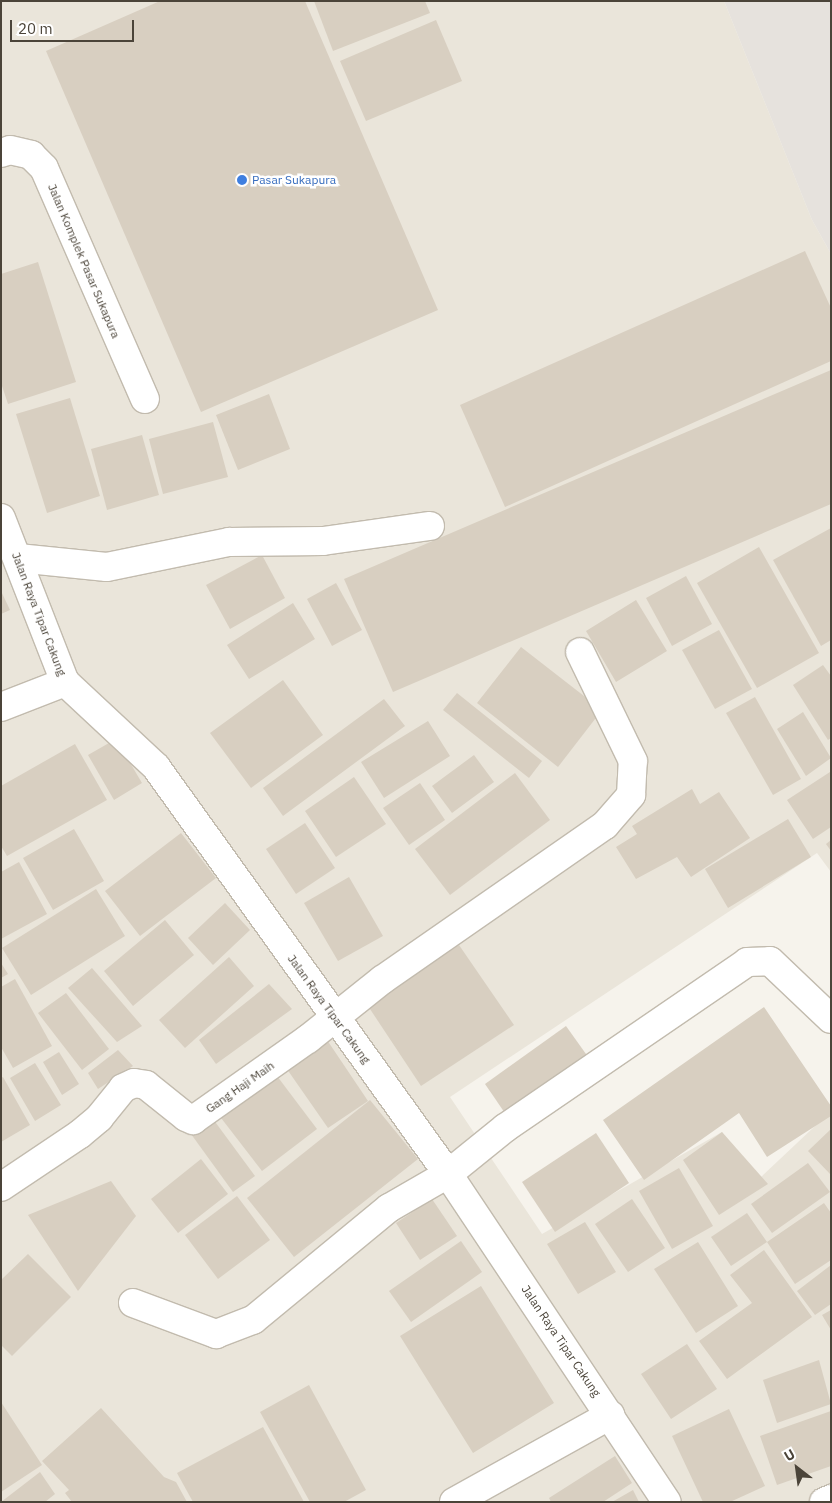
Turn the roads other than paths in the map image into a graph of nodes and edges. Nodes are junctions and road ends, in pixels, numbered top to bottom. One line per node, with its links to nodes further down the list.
1 (1, 153): 2 (street, Jalan Komplek Pasar Sukapura)
2 (145, 399)
3 (1, 518): 5 (street, Jalan Raya Tipar Cakung)
4 (430, 526): 5 (street)
5 (18, 558): 7 (street, Jalan Raya Tipar Cakung)
6 (580, 652): 9 (street)
7 (65, 682): 8 (street); 9 (street, Jalan Raya Tipar Cakung)
8 (1, 707)
9 (334, 1017): 11 (street, Jalan Raya Tipar Cakung); 12 (street, Gang Haji Maih)
10 (831, 1019): 11 (street)
11 (448, 1174): 13 (street); 14 (street, Jalan Raya Tipar Cakung)
12 (1, 1187)
13 (133, 1303)
14 (610, 1415): 16 (street); 17 (street, Jalan Raya Tipar Cakung)
15 (831, 1499): 18 (street)
16 (454, 1502)
17 (667, 1502)
18 (824, 1502)

